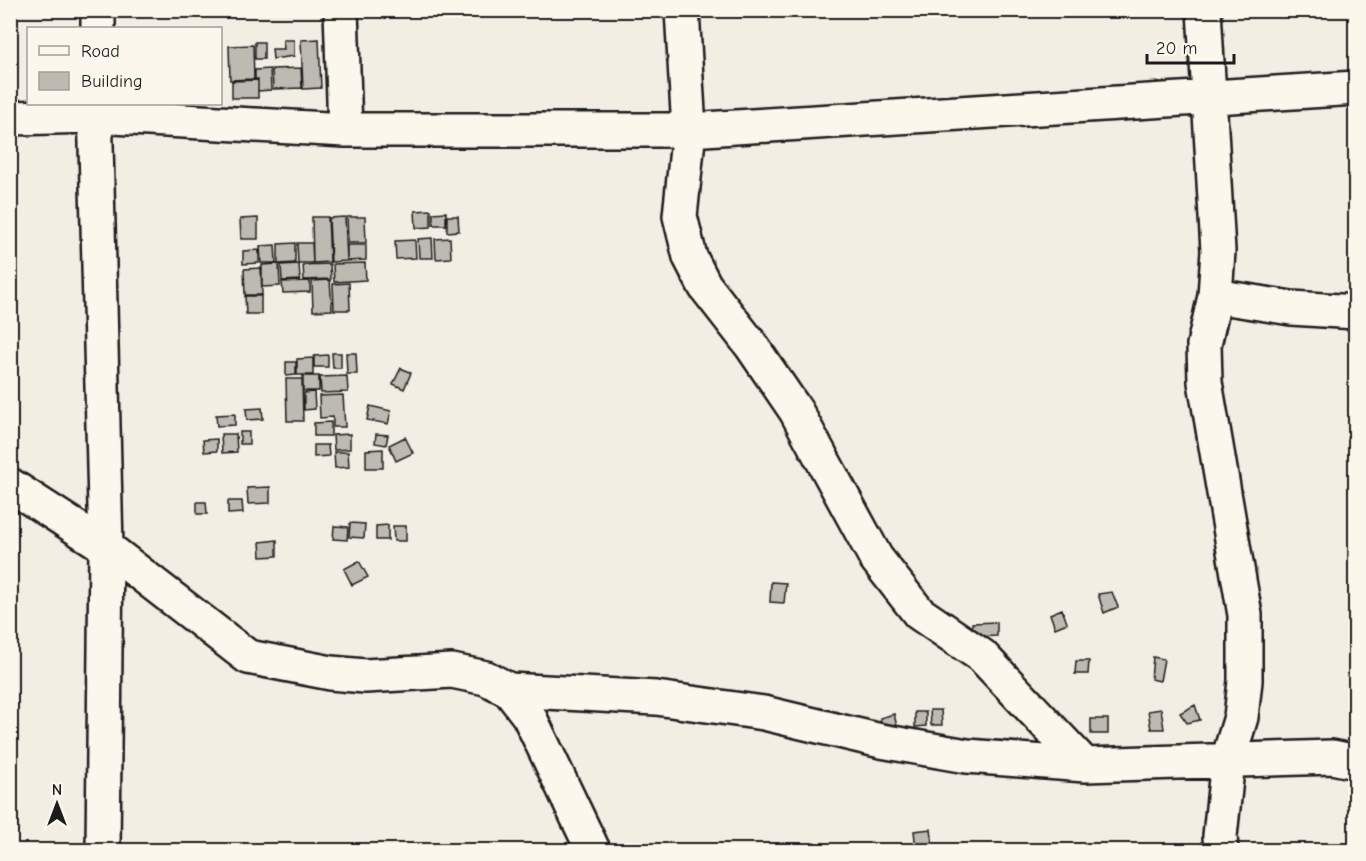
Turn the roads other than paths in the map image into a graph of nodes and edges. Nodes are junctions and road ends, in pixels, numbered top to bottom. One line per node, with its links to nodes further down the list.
1 (99, 10): 5 (street)
2 (340, 10): 10 (street)
3 (682, 10): 11 (street)
4 (1204, 10): 7 (street)
5 (98, 27)
6 (1356, 88): 7 (street)
7 (1210, 97): 11 (street); 12 (street)
8 (95, 110): 9 (street); 10 (street); 15 (street)
9 (10, 118)
10 (345, 130): 11 (street)
11 (689, 130): 19 (street)
12 (1215, 296): 13 (street); 17 (street)
13 (1356, 312)
14 (10, 485): 15 (street)
15 (106, 547): 16 (street); 20 (street)
16 (509, 690): 19 (street); 21 (street)
17 (1228, 760): 18 (street); 19 (street); 22 (street)
18 (1356, 762)
19 (1085, 765)
20 (103, 850)
21 (593, 850)
22 (1221, 850)

